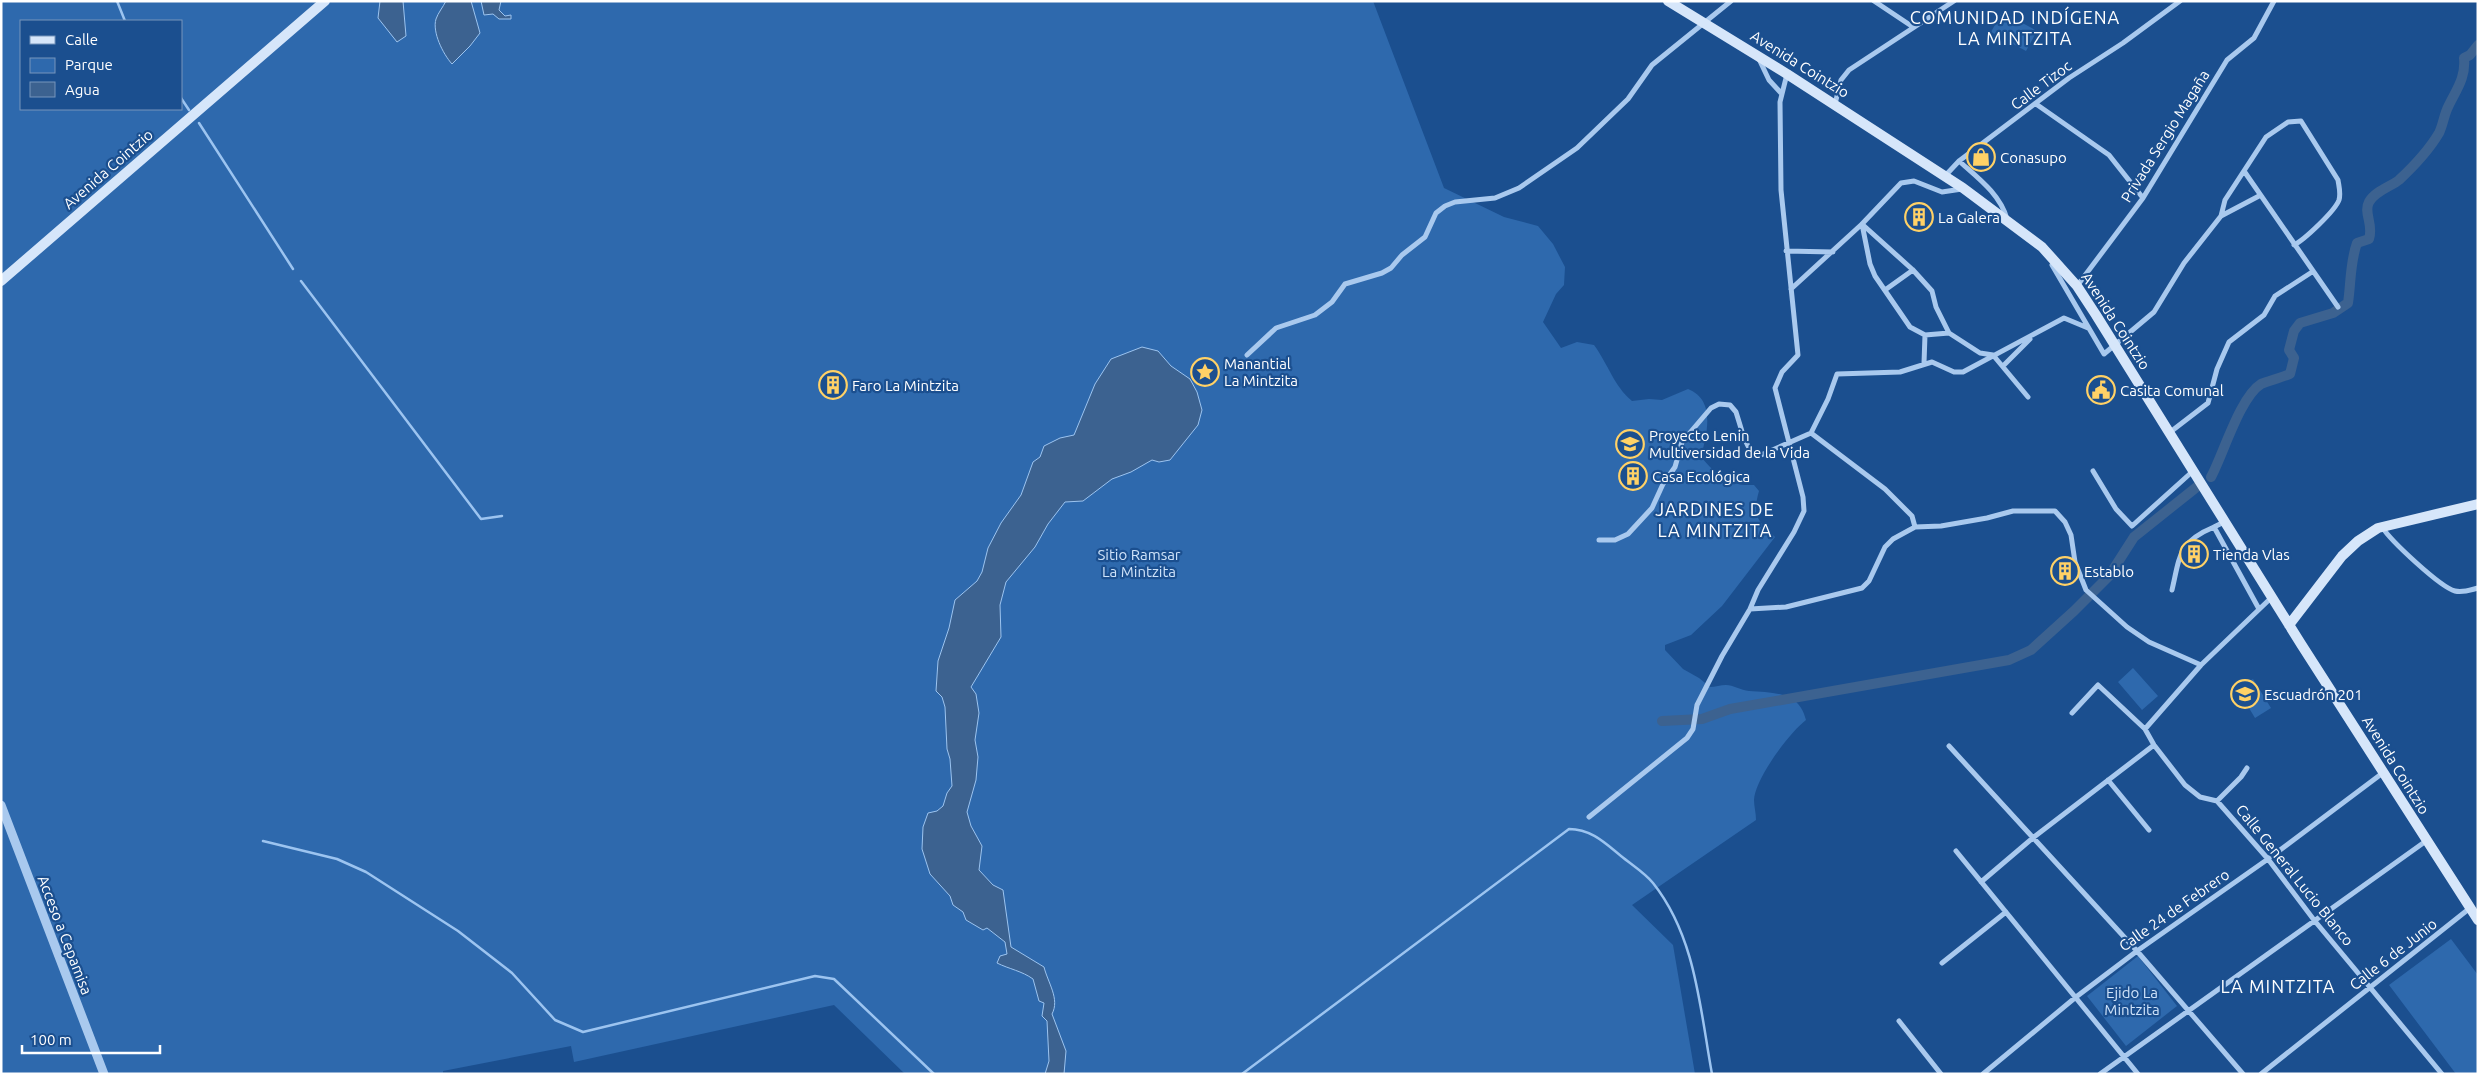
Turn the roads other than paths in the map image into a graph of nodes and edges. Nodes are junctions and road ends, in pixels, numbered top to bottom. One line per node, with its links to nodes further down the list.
1 (324, 1): 30 (main road, Avenida Cointzio)
2 (1668, 1): 8 (main road, Avenida Cointzio)
3 (1731, 1): 8 (street)
4 (1874, 1): 9 (street)
5 (1954, 1): 9 (street)
6 (2180, 1): 14 (street, Calle Tizoc)
7 (2274, 1): 20 (street, Privada Sergio Magaña)
8 (1702, 23): 10 (main road, Avenida Cointzio); 40 (street)
9 (1913, 27): 13 (street)
10 (1757, 54): 11 (main road, Avenida Cointzio); 12 (street)
11 (1787, 74): 12 (street); 13 (main road, Avenida Cointzio)
12 (1781, 92): 26 (street)
13 (1835, 104): 17 (main road, Avenida Cointzio)
14 (2036, 104): 15 (street, Calle Tizoc); 20 (street)
15 (1959, 161): 17 (street, Calle Tizoc); 22 (street)
16 (2244, 171): 19 (street); 21 (street); 24 (street)
17 (1945, 176): 18 (main road, Avenida Cointzio)
18 (1963, 188): 22 (main road, Avenida Cointzio); 23 (street)
19 (2259, 196): 21 (street); 24 (street)
20 (2143, 198): 31 (street, Privada Sergio Magaña)
21 (2221, 216): 39 (street)
22 (2008, 222): 25 (main road, Avenida Cointzio)
23 (1862, 224): 27 (street); 28 (street); 33 (street)
24 (2294, 245): 29 (street)
25 (2042, 247): 31 (main road, Avenida Cointzio); 35 (street)
26 (1786, 251): 27 (street); 32 (street)
27 (1833, 252): 32 (street)
28 (1913, 270): 33 (street); 36 (street)
29 (2312, 272): 34 (street); 46 (street)
30 (1, 281)
31 (2077, 286): 39 (main road, Avenida Cointzio)
32 (1791, 289): 47 (street)
33 (1885, 290): 37 (street)
34 (2338, 307)
35 (2088, 328): 38 (street); 39 (street)
36 (1949, 333): 37 (street); 41 (street)
37 (1926, 334): 42 (street)
38 (2033, 335): 41 (street); 43 (street)
39 (2115, 346): 46 (main road, Avenida Cointzio)
40 (1248, 355)
41 (1993, 355): 42 (street); 43 (street)
42 (1924, 363): 45 (street)
43 (2004, 366): 44 (street)
44 (2028, 397)
45 (1811, 433): 47 (street); 52 (street)
46 (2169, 433): 49 (main road, Avenida Cointzio)
47 (1788, 443): 55 (street); 59 (street)
48 (2093, 471): 49 (street)
49 (2193, 471): 51 (main road, Avenida Cointzio)
50 (2478, 504): 54 (main road)
51 (2224, 522): 53 (street); 58 (main road, Avenida Cointzio)
52 (1915, 527): 59 (street); 62 (street)
53 (2214, 527): 57 (street); 60 (street)
54 (2382, 527): 56 (street); 61 (main road)
55 (1599, 540)
56 (2478, 588)
57 (2172, 590)
58 (2272, 597): 60 (street); 61 (main road, Avenida Cointzio)
59 (1750, 609): 72 (street)
60 (2259, 609): 62 (street)
61 (2289, 625): 68 (main road, Avenida Cointzio)
62 (2201, 665): 64 (street)
63 (2072, 713): 64 (street, Calle General Lucio Blanco)
64 (2145, 729): 65 (street, Calle General Lucio Blanco)
65 (2154, 745): 69 (street); 70 (street, Calle General Lucio Blanco)
66 (1949, 746): 74 (street)
67 (2247, 768): 70 (street)
68 (2384, 772): 75 (main road, Avenida Cointzio); 77 (street, Calle 24 de Febrero)
69 (2108, 780): 73 (street); 74 (street)
70 (2217, 801): 77 (street, Calle General Lucio Blanco)
71 (1, 805): 90 (street, Acceso a Cepamisa)
72 (1590, 817)
73 (2149, 830)
74 (2034, 837): 78 (street); 83 (street)
75 (2426, 841): 79 (main road, Avenida Cointzio); 81 (street)
76 (1956, 851): 78 (street)
77 (2268, 859): 81 (street, Calle General Lucio Blanco); 83 (street, Calle 24 de Febrero)
78 (1981, 882): 80 (street)
79 (2470, 908): 82 (main road, Avenida Cointzio); 85 (street, Calle 6 de Junio)
80 (2006, 912): 84 (street); 86 (street)
81 (2314, 920): 85 (street, Calle General Lucio Blanco); 87 (street)
82 (2478, 920)
83 (2137, 951): 86 (street, Calle 24 de Febrero); 87 (street)
84 (1942, 962)
85 (2371, 987): 96 (street, Calle 6 de Junio); 97 (street, Calle General Lucio Blanco)
86 (2076, 997): 89 (street); 92 (street, Calle 24 de Febrero)
87 (2188, 1011): 89 (street); 95 (street)
88 (1899, 1022): 91 (street)
89 (2124, 1056): 93 (street); 94 (street)
90 (104, 1074)
91 (1941, 1074)
92 (1983, 1074)
93 (2100, 1074)
94 (2138, 1074)
95 (2243, 1074)
96 (2261, 1074)
97 (2442, 1074)

